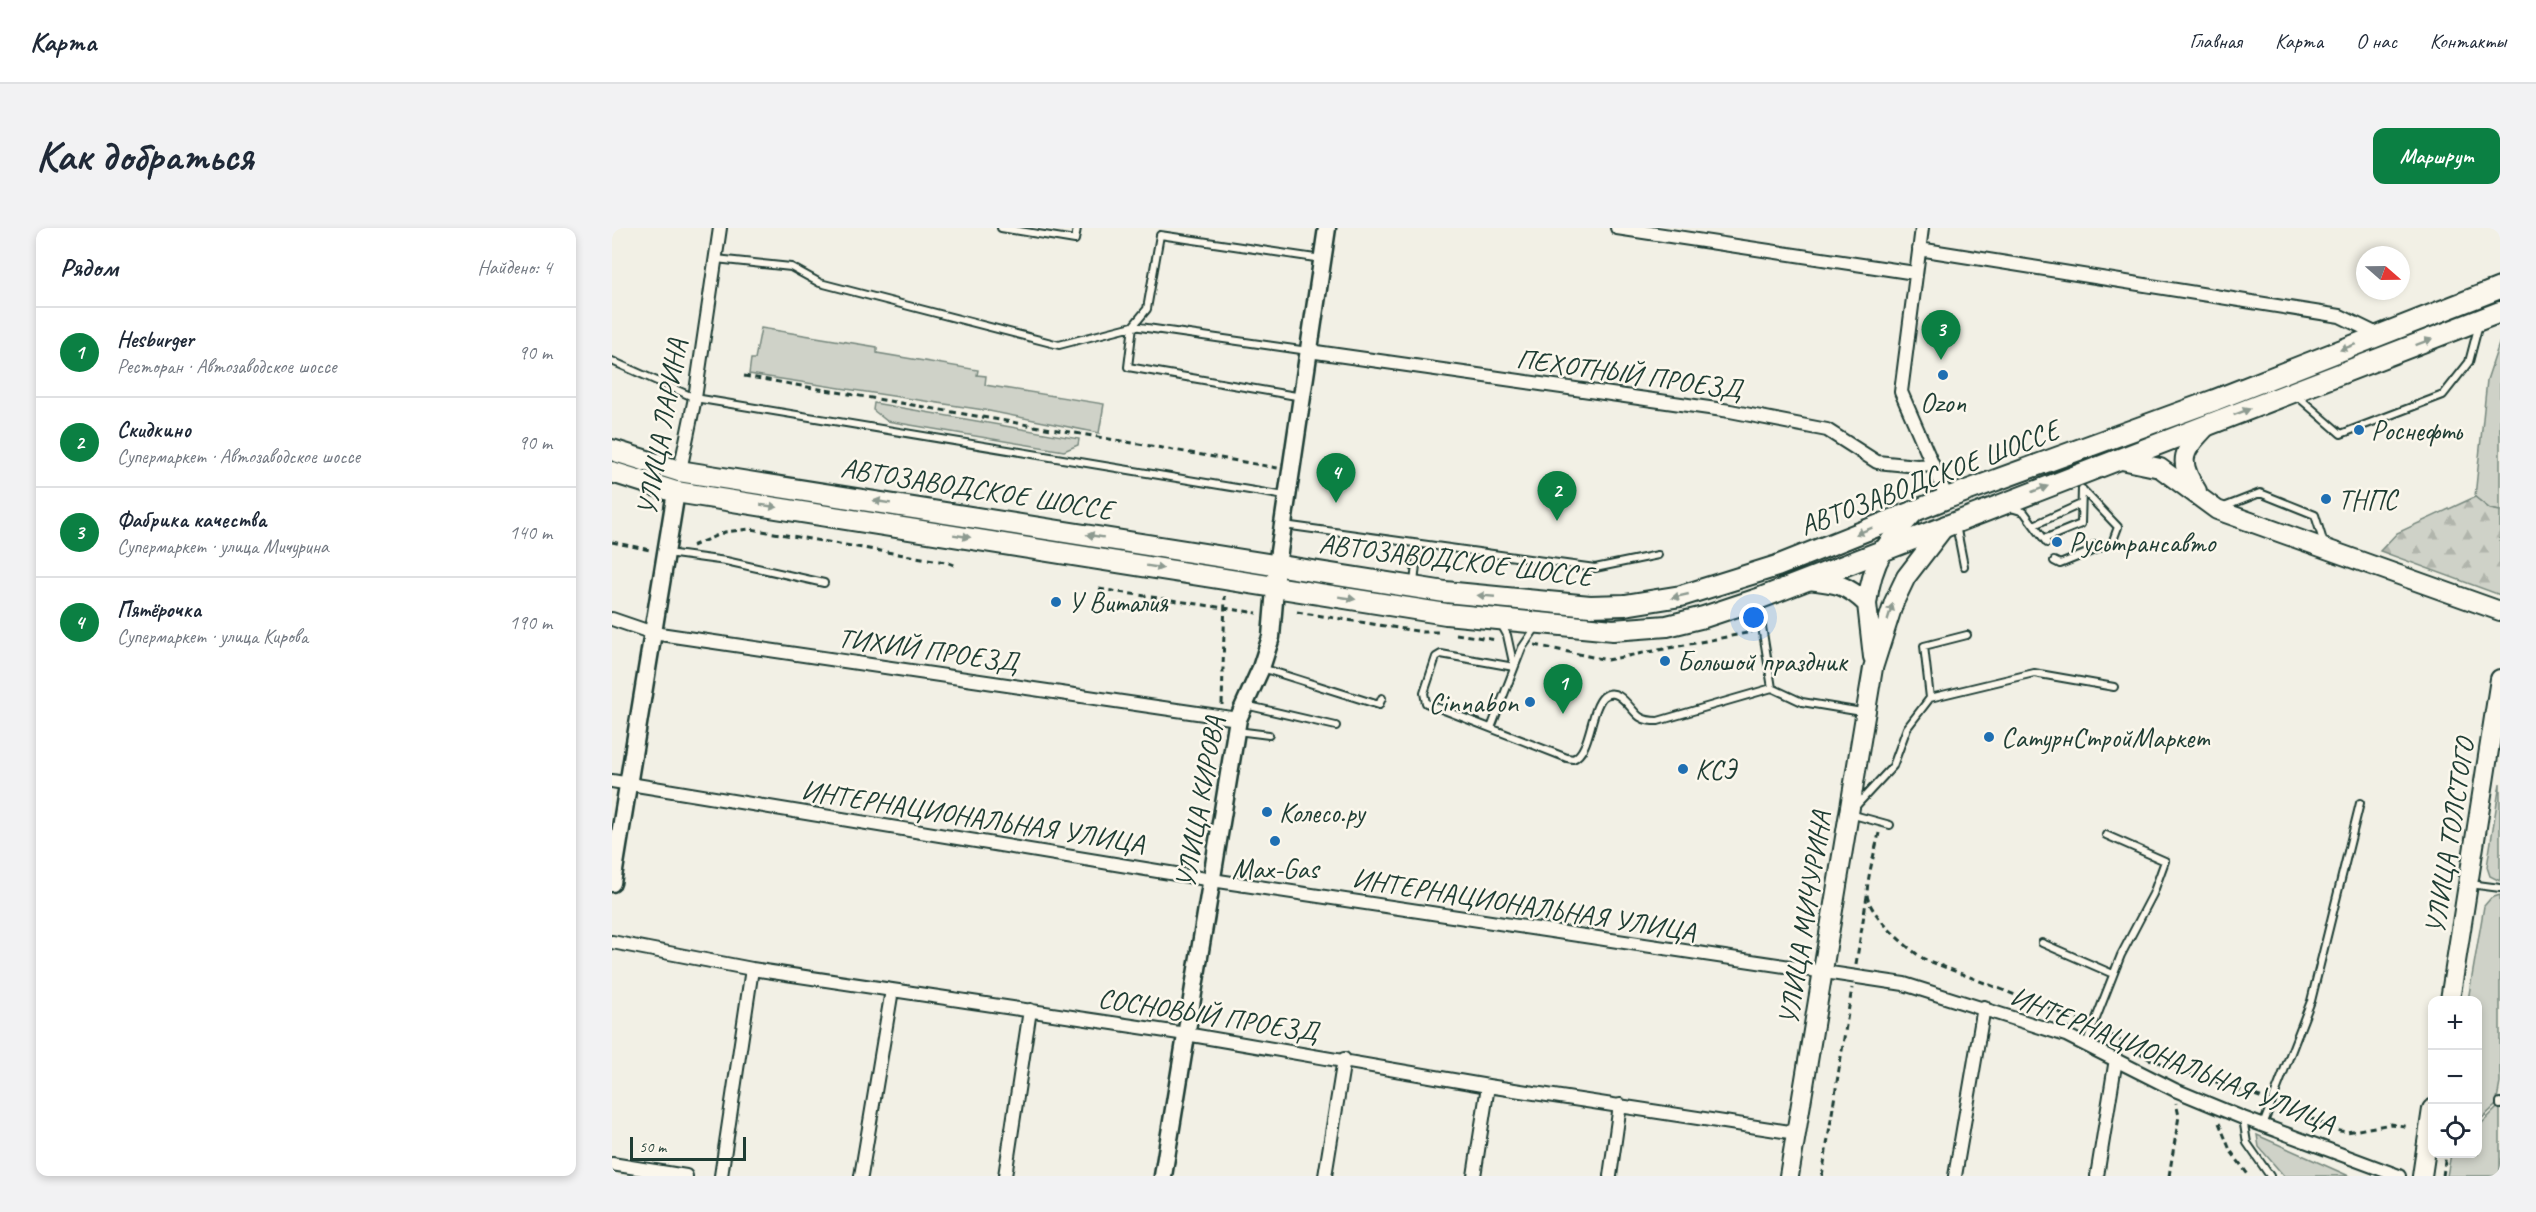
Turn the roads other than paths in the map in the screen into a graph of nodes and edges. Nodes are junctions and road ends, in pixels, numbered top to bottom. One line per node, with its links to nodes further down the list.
1 (720, 228): 8 (street, УЛИЦА ЛАРИНА)
2 (1001, 228): 3 (lane)
3 (1077, 228)
4 (1327, 228): 9 (street, УЛИЦА КИРОВА)
5 (1617, 228): 10 (street)
6 (1922, 228): 7 (street)
7 (1919, 249): 10 (street); 15 (street)
8 (716, 259): 14 (lane); 20 (street, УЛИЦА ЛАРИНА)
9 (1323, 259): 14 (lane); 16 (street, УЛИЦА КИРОВА)
10 (1915, 273): 26 (street)
11 (2500, 288): 15 (main road, АВТОЗАВОДСКОЕ ШОССЕ)
12 (2500, 312): 13 (main road, АВТОЗАВОДСКОЕ ШОССЕ)
13 (2480, 320): 18 (main road, АВТОЗАВОДСКОЕ ШОССЕ, one-way to 13); 18 (lane)
14 (1133, 326): 16 (lane); 19 (lane)
15 (2379, 335): 21 (main road, АВТОЗАВОДСКОЕ ШОССЕ, one-way to 21)
16 (1309, 351): 19 (street, УЛИЦА КИРОВА); 26 (street, ПЕХОТНЫЙ ПРОЕЗД)
17 (612, 361): 20 (lane)
18 (2293, 393): 22 (main road, АВТОЗАВОДСКОЕ ШОССЕ, one-way to 18)
19 (1302, 397): 32 (street, УЛИЦА КИРОВА)
20 (695, 398): 28 (street, УЛИЦА ЛАРИНА); 32 (lane)
21 (2215, 400): 23 (main road); 33 (main road, АВТОЗАВОДСКОЕ ШОССЕ)
22 (2208, 425): 23 (main road, АВТОЗАВОДСКОЕ ШОССЕ); 36 (main road, АВТОЗАВОДСКОЕ ШОССЕ)
23 (2161, 443): 25 (main road, АВТОЗАВОДСКОЕ ШОССЕ); 27 (main road)
24 (612, 450): 28 (main road, АВТОЗАВОДСКОЕ ШОССЕ)
25 (2117, 459): 27 (main road); 30 (main road, АВТОЗАВОДСКОЕ ШОССЕ)
26 (1933, 465): 33 (street)
27 (2160, 468): 36 (main road)
28 (680, 471): 31 (street, УЛИЦА ЛАРИНА); 47 (main road, АВТОЗАВОДСКОЕ ШОССЕ, one-way to 28)
29 (612, 472): 31 (main road, АВТОЗАВОДСКОЕ ШОССЕ)
30 (2083, 481): 34 (main road, АВТОЗАВОДСКОЕ ШОССЕ, one-way to 30); 35 (lane); 46 (lane)
31 (676, 492): 44 (street, УЛИЦА ЛАРИНА); 51 (main road, АВТОЗАВОДСКОЕ ШОССЕ, one-way to 51)
32 (1287, 496): 39 (street, УЛИЦА КИРОВА)
33 (1947, 498): 37 (main road, АВТОЗАВОДСКОЕ ШОССЕ)
34 (2000, 503): 38 (main road, АВТОЗАВОДСКОЕ ШОССЕ); 40 (lane)
35 (2081, 504): 40 (lane); 40 (lane)
36 (2210, 505): 42 (main road); 42 (lane)
37 (1918, 509): 43 (main road, УЛИЦА МИЧУРИНА); 52 (main road, АВТОЗАВОДСКОЕ ШОССЕ, one-way to 52)
38 (1950, 523): 43 (main road, АВТОЗАВОДСКОЕ ШОССЕ); 48 (lane); 63 (main road, УЛИЦА МИЧУРИНА, one-way to 38)
39 (1283, 525): 41 (lane); 47 (street, УЛИЦА КИРОВА)
40 (2034, 525)
41 (1418, 544): 45 (lane); 52 (lane)
42 (2325, 548): 55 (main road)
43 (1883, 549): 49 (main road, АВТОЗАВОДСКОЕ ШОССЕ); 54 (main road, УЛИЦА МИЧУРИНА)
44 (667, 553): 50 (lane); 59 (street, УЛИЦА ЛАРИНА)
45 (1658, 555)
46 (2054, 561)
47 (1277, 565): 51 (street, УЛИЦА КИРОВА); 52 (main road, АВТОЗАВОДСКОЕ ШОССЕ)
48 (1964, 566)
49 (1808, 580): 53 (main road, АВТОЗАВОДСКОЕ ШОССЕ); 54 (main road)
50 (824, 583)
51 (1275, 587): 57 (main road, АВТОЗАВОДСКОЕ ШОССЕ, one-way to 57); 62 (street, УЛИЦА КИРОВА)
52 (1414, 587)
53 (1758, 599): 58 (main road, АВТОЗАВОДСКОЕ ШОССЕ); 66 (lane)
54 (1867, 604): 63 (main road, УЛИЦА МИЧУРИНА)
55 (2500, 611)
56 (612, 619): 59 (street, ТИХИЙ ПРОЕЗД)
57 (1499, 619): 58 (main road, АВТОЗАВОДСКОЕ ШОССЕ); 61 (lane)
58 (1539, 623): 61 (lane)
59 (652, 633): 70 (street, ТИХИЙ ПРОЕЗД); 75 (street, УЛИЦА ЛАРИНА)
60 (1967, 635): 68 (lane)
61 (1514, 667): 72 (lane); 72 (lane)
62 (1261, 668): 67 (lane); 70 (street, УЛИЦА КИРОВА)
63 (1873, 668): 69 (main road, УЛИЦА МИЧУРИНА)
64 (2500, 679): 74 (main road, УЛИЦА ТОЛСТОГО)
65 (2114, 687): 68 (lane)
66 (1772, 688): 69 (lane); 72 (lane)
67 (1382, 698)
68 (1930, 698): 77 (lane)
69 (1866, 713): 77 (main road, УЛИЦА МИЧУРИНА)
70 (1235, 718): 71 (lane); 73 (lane); 80 (street, УЛИЦА КИРОВА)
71 (1336, 726)
72 (1491, 728)
73 (1269, 735)
74 (2495, 753): 82 (main road, УЛИЦА ТОЛСТОГО)
75 (620, 782): 80 (street, ИНТЕРНАЦИОНАЛЬНАЯ УЛИЦА); 81 (street, УЛИЦА ЛАРИНА)
76 (2360, 803): 100 (lane)
77 (1849, 814): 78 (lane); 87 (main road, УЛИЦА МИЧУРИНА)
78 (1890, 825)
79 (2106, 835): 88 (lane)
80 (1212, 880): 87 (street, ИНТЕРНАЦИОНАЛЬНАЯ УЛИЦА); 93 (street, УЛИЦА КИРОВА)
81 (612, 883)
82 (2470, 884): 83 (lane); 90 (main road, УЛИЦА ТОЛСТОГО)
83 (2500, 888)
84 (612, 942): 86 (street, СОСНОВЫЙ ПРОЕЗД)
85 (2042, 943): 88 (lane)
86 (752, 969): 89 (street, СОСНОВЫЙ ПРОЕЗД); 105 (street)
87 (1822, 973): 91 (street, ИНТЕРНАЦИОНАЛЬНАЯ УЛИЦА); 101 (main road, УЛИЦА МИЧУРИНА)
88 (2113, 974): 94 (lane)
89 (892, 990): 92 (street, СОСНОВЫЙ ПРОЕЗД); 106 (street)
90 (2452, 996)
91 (1984, 1007): 94 (street, ИНТЕРНАЦИОНАЛЬНАЯ УЛИЦА); 113 (street)
92 (1030, 1010): 93 (street, СОСНОВЫЙ ПРОЕЗД); 107 (street)
93 (1186, 1034): 95 (street, СОСНОВЫЙ ПРОЕЗД); 108 (street, УЛИЦА КИРОВА)
94 (2086, 1044): 96 (street, ИНТЕРНАЦИОНАЛЬНАЯ УЛИЦА)
95 (1344, 1059): 97 (street, СОСНОВЫЙ ПРОЕЗД); 109 (street)
96 (2116, 1059): 99 (street, ИНТЕРНАЦИОНАЛЬНАЯ УЛИЦА); 114 (street)
97 (1488, 1086): 98 (street, СОСНОВЫЙ ПРОЕЗД); 110 (street)
98 (1620, 1104): 101 (street, СОСНОВЫЙ ПРОЕЗД); 111 (street)
99 (2242, 1118): 100 (street, ИНТЕРНАЦИОНАЛЬНАЯ УЛИЦА); 115 (lane)
100 (2263, 1125): 116 (street, ИНТЕРНАЦИОНАЛЬНАЯ УЛИЦА)
101 (1796, 1133): 112 (main road, УЛИЦА МИЧУРИНА)
102 (2428, 1139): 117 (main road)
103 (612, 1164): 104 (street)
104 (686, 1176)
105 (721, 1176)
106 (861, 1176)
107 (1005, 1176)
108 (1163, 1176)
109 (1325, 1176)
110 (1474, 1176)
111 (1610, 1176)
112 (1789, 1176)
113 (1955, 1176)
114 (2097, 1176)
115 (2270, 1176)
116 (2399, 1176)
117 (2422, 1176)

